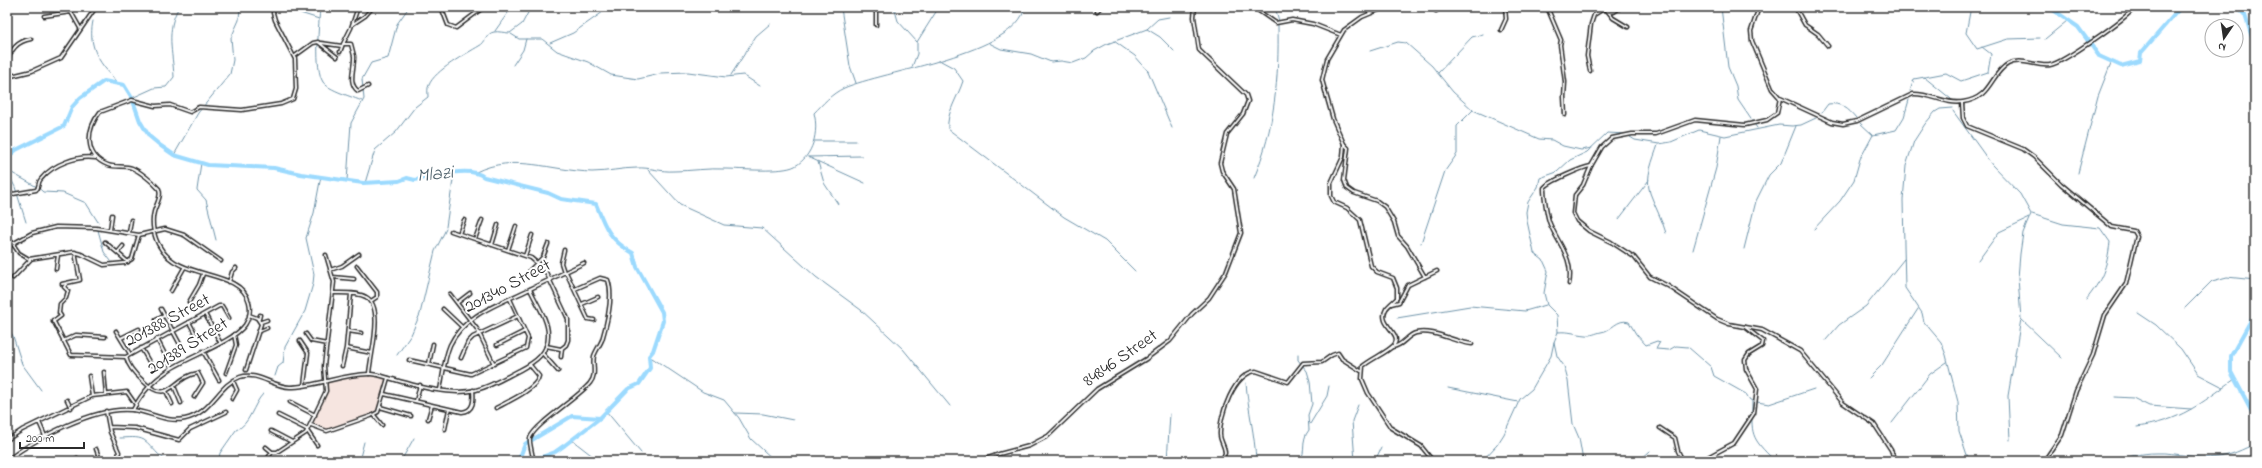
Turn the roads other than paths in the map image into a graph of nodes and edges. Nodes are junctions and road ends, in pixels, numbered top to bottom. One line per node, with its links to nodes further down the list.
1 (66, 7): 22 (street)
2 (96, 7): 31 (street)
3 (274, 7): 39 (street)
4 (358, 7): 25 (street)
5 (373, 7): 27 (street)
6 (484, 7): 23 (street)
7 (874, 7): 29 (street)
8 (1101, 7): 20 (street)
9 (1195, 7): 240 (street, 84846 Street)
10 (1253, 7): 33 (street)
11 (1386, 7): 33 (street)
12 (1436, 7): 21 (street)
13 (1505, 7): 32 (street)
14 (1547, 7): 48 (street)
15 (1605, 7): 24 (street); 42 (street)
16 (1620, 7): 24 (street)
17 (1759, 7): 46 (street)
18 (1795, 7): 37 (street)
19 (2135, 7): 47 (street)
20 (1097, 11)
21 (1436, 11)
22 (71, 12): 26 (street); 31 (street)
23 (443, 12)
24 (1609, 12): 30 (street)
25 (356, 14): 27 (street); 28 (street)
26 (44, 16)
27 (360, 20): 28 (street)
28 (353, 24): 36 (street)
29 (876, 25)
30 (1628, 27)
31 (80, 28): 44 (street)
32 (1501, 30)
33 (1341, 35): 49 (street)
34 (31, 39): 41 (street)
35 (321, 43): 36 (street); 39 (street); 40 (street)
36 (344, 44): 38 (street); 45 (street)
37 (1828, 46)
38 (340, 52)
39 (295, 56): 50 (street)
40 (337, 57)
41 (7, 64)
42 (1590, 71)
43 (7, 74): 44 (street)
44 (7, 77)
45 (368, 86)
46 (1780, 98): 47 (street); 51 (street)
47 (1962, 102): 246 (street)
48 (1566, 115)
49 (1344, 144): 97 (street); 118 (street)
50 (97, 158): 52 (street); 61 (street, 201389 Street)
51 (1591, 166): 104 (street); 133 (street)
52 (7, 195)
53 (112, 215): 59 (street)
54 (131, 220): 62 (street)
55 (464, 220): 63 (street)
56 (482, 220): 67 (street)
57 (498, 225): 71 (street)
58 (516, 226): 74 (street)
59 (110, 230): 62 (street); 69 (street)
60 (451, 231): 63 (street)
61 (154, 232): 64 (street); 83 (street); 88 (street, 201389 Street)
62 (129, 234): 64 (street)
63 (459, 234): 67 (street)
64 (139, 235): 84 (street)
65 (532, 235): 81 (street)
66 (8, 237): 69 (street)
67 (475, 239): 71 (street)
68 (105, 242): 77 (street)
69 (12, 244): 73 (street); 82 (street)
70 (548, 244): 85 (street)
71 (492, 245): 74 (street)
72 (123, 246): 77 (street)
73 (7, 247)
74 (508, 250): 81 (street)
75 (564, 250): 94 (street)
76 (75, 252): 79 (street); 84 (street); 102 (street)
77 (118, 252): 84 (street)
78 (358, 254): 91 (street)
79 (58, 255): 82 (street); 90 (street)
80 (326, 255): 91 (street)
81 (525, 256): 85 (street)
82 (31, 259): 98 (street)
83 (222, 261)
84 (128, 262)
85 (538, 263): 92 (street); 100 (street)
86 (584, 263): 94 (street, 201340 Street)
87 (357, 266): 114 (street)
88 (184, 268): 95 (street, 201389 Street); 107 (street)
89 (236, 268): 101 (street)
90 (56, 269)
91 (330, 270): 96 (street)
92 (530, 270)
93 (1437, 271): 97 (street)
94 (565, 272): 100 (street, 201340 Street); 105 (street)
95 (203, 274): 101 (street, 201389 Street); 115 (street)
96 (332, 277): 99 (street); 108 (street)
97 (1424, 277): 118 (street)
98 (13, 278)
99 (354, 279)
100 (550, 280): 106 (street, 201340 Street); 162 (street)
101 (229, 282): 122 (street, 201389 Street)
102 (67, 283): 103 (street); 150 (street)
103 (62, 284)
104 (1569, 284)
105 (575, 289): 117 (street); 239 (street)
106 (530, 290): 113 (street, 201340 Street); 157 (street)
107 (171, 291)
108 (333, 293): 110 (street); 153 (street)
109 (470, 293): 116 (street)
110 (352, 294): 114 (street); 140 (street)
111 (450, 294): 116 (street)
112 (598, 297): 117 (street)
113 (510, 299): 125 (street); 129 (street, 201340 Street)
114 (371, 301): 164 (street)
115 (189, 302)
116 (457, 303): 129 (street)
117 (582, 304): 130 (street)
118 (1391, 304): 158 (street)
119 (161, 309): 124 (street)
120 (443, 309): 134 (street)
121 (205, 314): 126 (street, 201388 Street); 132 (street, 201388 Street); 152 (street)
122 (249, 315): 131 (street); 143 (street, 201389 Street)
123 (260, 315): 131 (street)
124 (164, 316): 127 (street); 138 (street)
125 (518, 316): 141 (street); 145 (street)
126 (229, 318)
127 (156, 320)
128 (266, 320): 131 (street)
129 (470, 320): 134 (street, 201340 Street); 145 (street)
130 (594, 320)
131 (260, 321): 139 (street)
132 (189, 322): 138 (street, 201388 Street); 149 (street)
133 (1745, 326): 244 (street); 245 (street)
134 (462, 327): 177 (street, 201340 Street)
135 (267, 328): 139 (street)
136 (139, 329): 147 (street)
137 (116, 330): 147 (street)
138 (173, 331): 148 (street, 201388 Street); 160 (street)
139 (260, 331): 178 (street)
140 (348, 331): 142 (street); 161 (street)
141 (525, 331): 156 (street); 172 (street)
142 (361, 333)
143 (234, 334): 152 (street, 201389 Street); 182 (street)
144 (306, 334): 153 (street)
145 (479, 335): 169 (street); 172 (street)
146 (105, 337): 150 (street)
147 (121, 338): 165 (street)
148 (157, 339): 159 (street, 201388 Street); 176 (street)
149 (198, 339)
150 (63, 340): 167 (street)
151 (300, 341): 189 (street)
152 (220, 342): 163 (street, 201389 Street)
153 (327, 344): 188 (street)
154 (433, 344): 171 (street)
155 (1472, 344): 158 (street)
156 (497, 345)
157 (546, 346): 162 (street); 166 (street)
158 (1391, 347): 180 (street)
159 (142, 348): 165 (street, 201388 Street); 173 (street)
160 (182, 348)
161 (346, 348): 164 (street); 175 (street)
162 (562, 348): 168 (street)
163 (203, 351): 176 (street, 201389 Street); 186 (street)
164 (372, 353): 183 (street)
165 (130, 354): 167 (street, 201388 Street)
166 (543, 354): 174 (street); 179 (street)
167 (126, 357): 191 (street, 201388 Street)
168 (560, 357)
169 (461, 358)
170 (409, 360): 171 (street)
171 (429, 364): 177 (street)
172 (494, 364): 177 (street)
173 (151, 365)
174 (530, 365): 194 (street); 210 (street)
175 (342, 366)
176 (172, 368): 191 (street, 201389 Street)
177 (444, 368): 193 (street, 201340 Street)
178 (246, 370)
179 (558, 371)
180 (1361, 371): 241 (street); 242 (street)
181 (104, 372): 196 (street)
182 (226, 374)
183 (369, 374): 185 (street); 188 (street)
184 (89, 376): 198 (street)
185 (388, 378): 190 (street); 197 (street)
186 (219, 380)
187 (232, 381): 189 (street); 200 (street); 212 (street)
188 (326, 381): 189 (street); 216 (street)
189 (304, 385)
190 (420, 385): 193 (street); 202 (street)
191 (148, 386): 195 (street); 206 (street, 201389 Street)
192 (174, 386): 195 (street); 199 (street); 203 (street)
193 (440, 390): 194 (street)
194 (473, 390): 211 (street)
195 (166, 391): 205 (street)
196 (106, 394): 198 (street); 206 (street)
197 (384, 394): 202 (street); 209 (street)
198 (92, 396): 208 (street)
199 (194, 398)
200 (232, 399)
201 (67, 400): 208 (street)
202 (416, 401): 207 (street)
203 (182, 402)
204 (290, 402): 216 (street)
205 (172, 404)
206 (136, 405): 212 (street, 201389 Street)
207 (432, 405): 211 (street); 219 (street)
208 (70, 408): 220 (street)
209 (380, 408): 217 (street); 218 (street)
210 (496, 408)
211 (449, 409): 225 (street)
212 (134, 410): 213 (street)
213 (106, 411): 223 (street); 228 (street)
214 (226, 412): 223 (street)
215 (278, 415): 226 (street)
216 (315, 415): 221 (street)
217 (374, 415): 221 (street); 222 (street)
218 (411, 416)
219 (428, 419)
220 (39, 422): 228 (street); 229 (street)
221 (311, 425): 226 (street)
222 (382, 425)
223 (109, 427): 237 (street)
224 (1660, 428): 243 (street)
225 (445, 429)
226 (308, 430): 230 (street); 231 (street)
227 (271, 431): 230 (street)
228 (45, 436): 235 (street)
229 (7, 440)
230 (292, 442): 234 (street)
231 (317, 445)
232 (266, 447): 234 (street)
233 (96, 449): 236 (street)
234 (272, 452): 238 (street)
235 (7, 460)
236 (92, 461)
237 (117, 461)
238 (266, 461)
239 (534, 461)
240 (980, 461)
241 (1222, 461)
242 (1432, 461)
243 (1683, 461)
244 (1706, 461)
245 (1895, 461)
246 (2044, 461)

